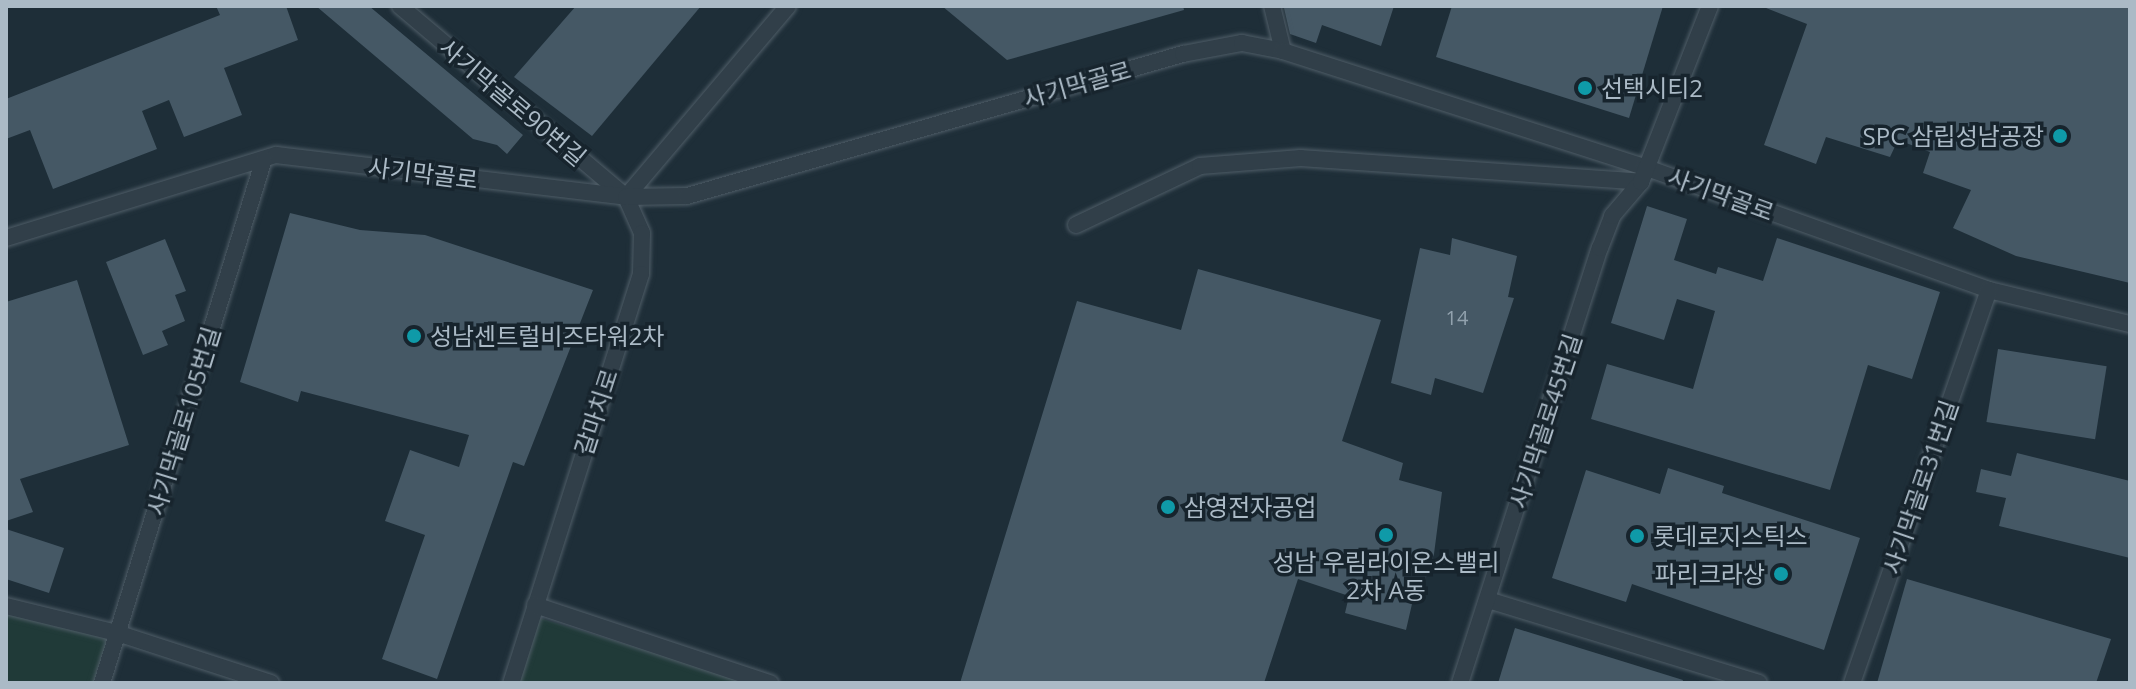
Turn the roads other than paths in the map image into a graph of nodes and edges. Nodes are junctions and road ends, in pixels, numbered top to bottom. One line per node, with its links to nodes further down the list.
1 (400, 6): 8 (street, 사기막골로90번길)
2 (788, 6): 8 (street)
3 (1272, 6): 5 (street)
4 (1710, 6): 7 (street, 사기막골로45번길)
5 (1283, 51): 7 (street, 사기막골로); 8 (street, 사기막골로)
6 (264, 159): 8 (street, 사기막골로); 10 (street, 사기막골로); 16 (street, 사기막골로105번길)
7 (1644, 175): 9 (street); 11 (street, 사기막골로); 13 (street, 사기막골로45번길)
8 (626, 197): 14 (street, 갈마치로)
9 (1076, 225)
10 (6, 238)
11 (1989, 290): 12 (street, 사기막골로); 23 (street, 사기막골로31번길)
12 (2130, 324)
13 (1488, 600): 21 (street, 사기막골로45번길); 22 (street)
14 (535, 605): 19 (street, 갈마치로); 20 (street)
15 (6, 606): 16 (street)
16 (117, 633): 17 (street, 사기막골로105번길); 18 (street)
17 (102, 683)
18 (271, 683)
19 (511, 683)
20 (770, 683)
21 (1460, 683)
22 (1759, 683)
23 (1852, 683)

